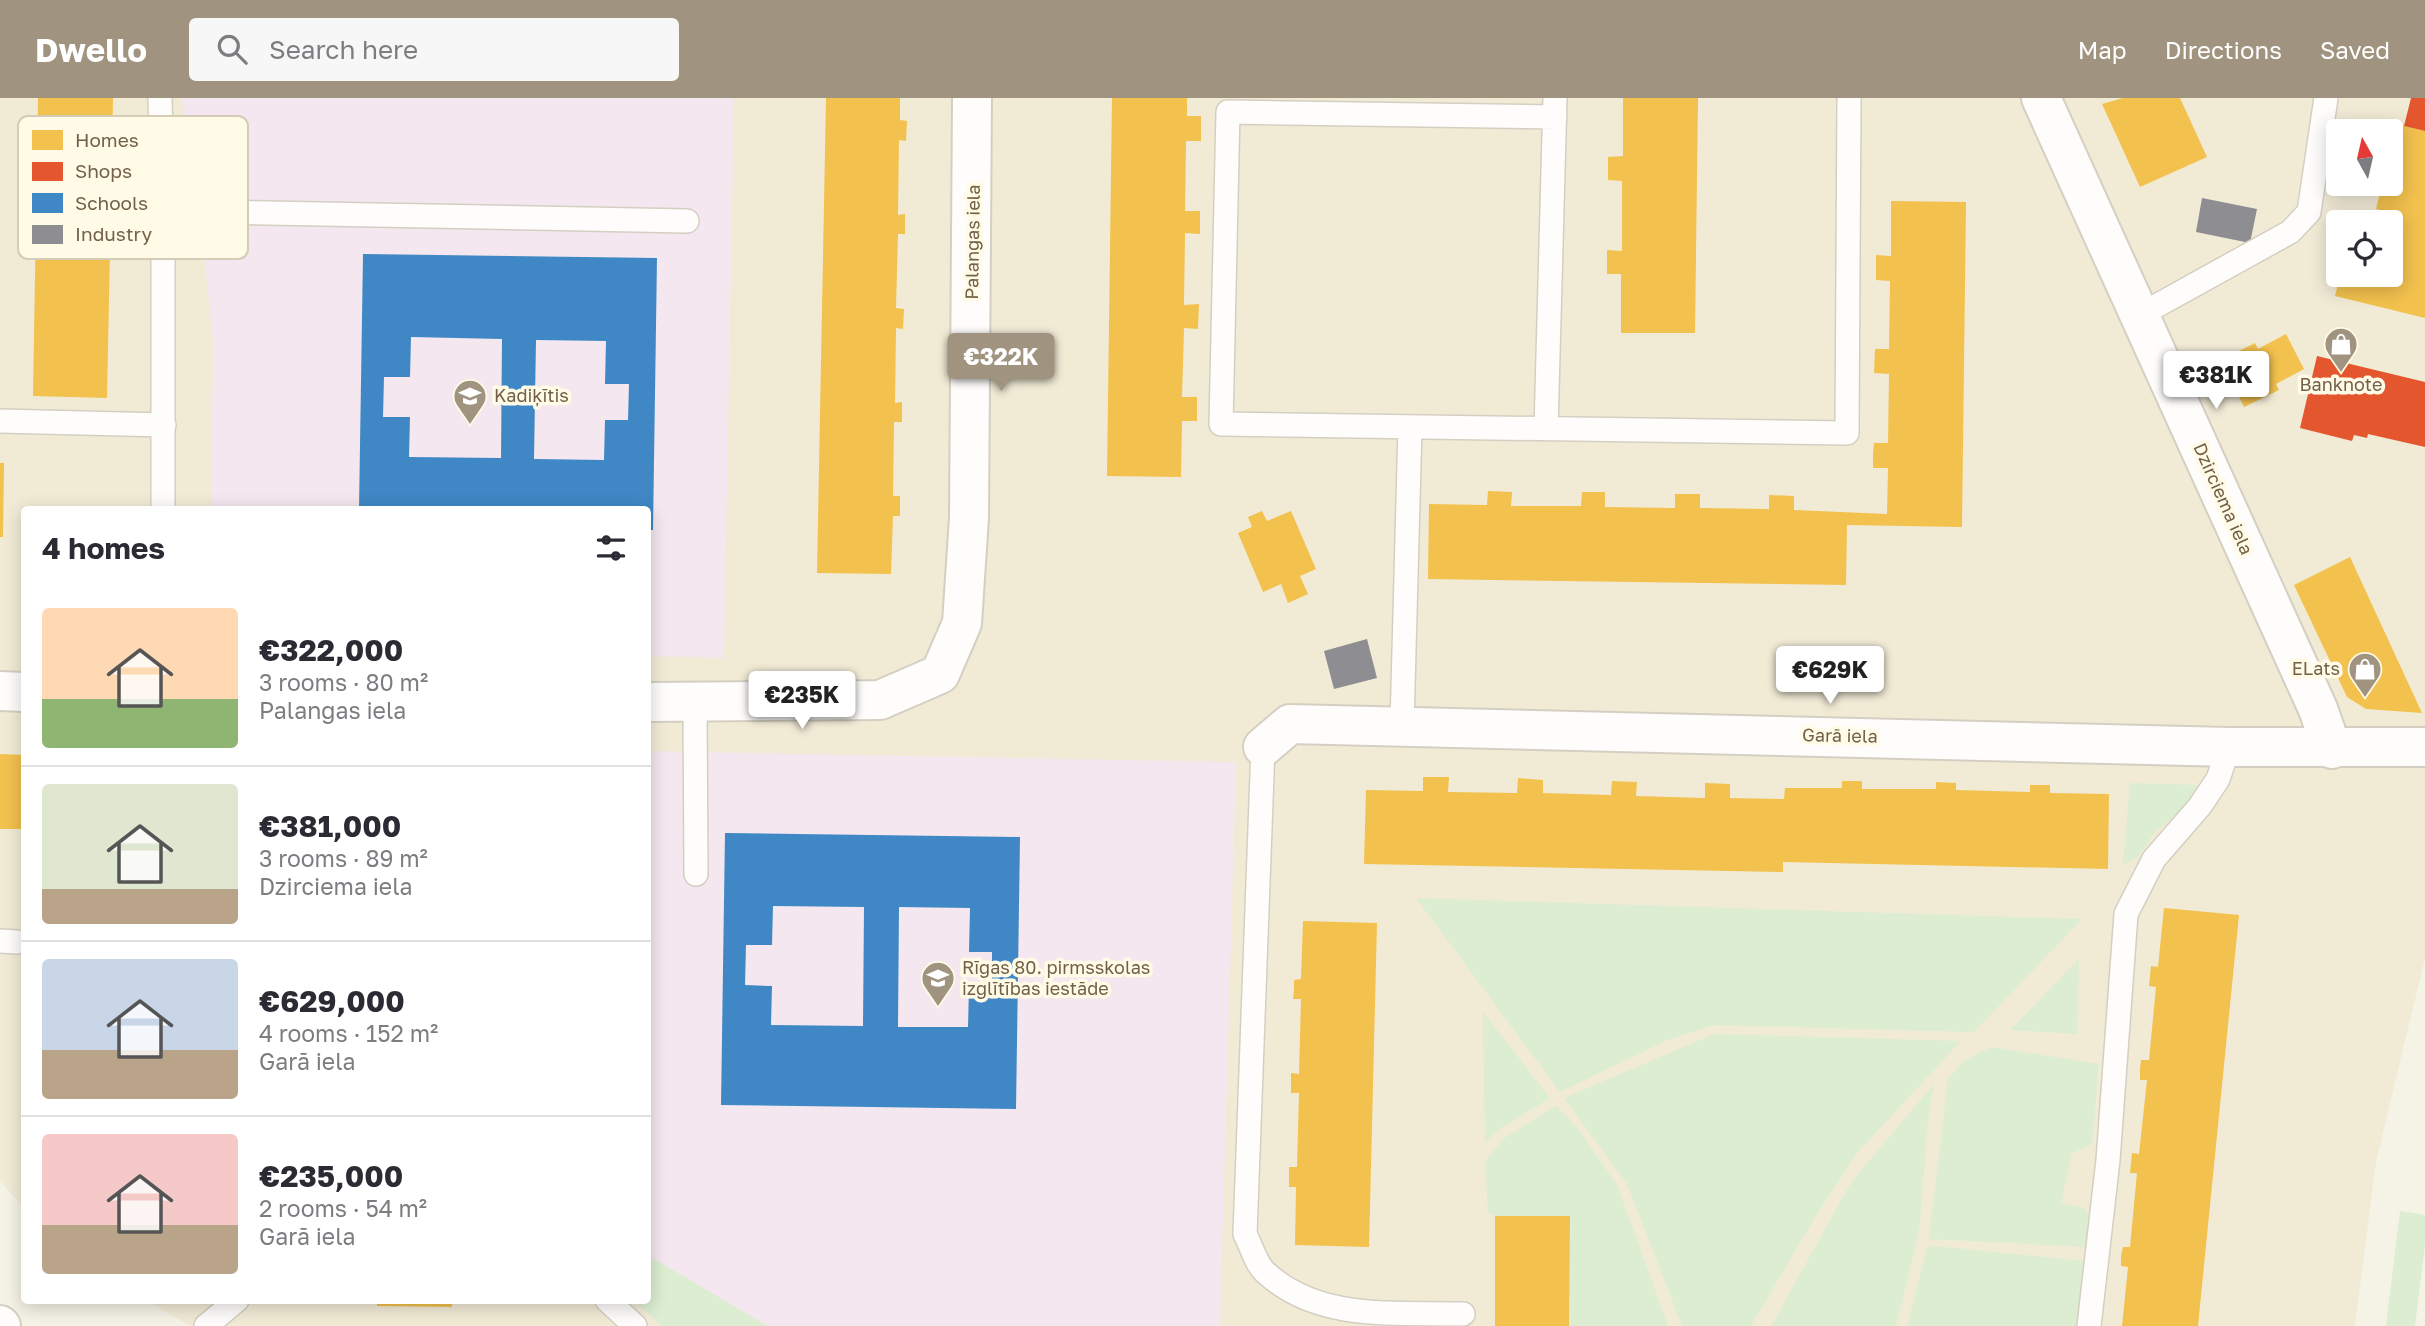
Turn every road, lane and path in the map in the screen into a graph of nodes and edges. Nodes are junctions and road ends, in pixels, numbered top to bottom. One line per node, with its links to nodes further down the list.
1 (160, 98): 7 (lane)
2 (972, 98): 20 (street, Palangas iela)
3 (1849, 98): 15 (lane)
4 (2041, 98): 11 (street, Dzirciema iela)
5 (2326, 98): 11 (lane)
6 (1555, 108): 14 (lane); 15 (lane)
7 (160, 116)
8 (248, 213): 9 (lane)
9 (687, 221)
10 (163, 259): 13 (lane)
11 (2140, 315): 25 (street, Dzirciema iela)
12 (0, 421): 13 (lane)
13 (164, 425): 16 (lane)
14 (1410, 427): 15 (lane); 21 (lane)
15 (1546, 429)
16 (163, 506)
17 (0, 691): 18 (street)
18 (21, 692)
19 (651, 702): 20 (street)
20 (695, 704): 26 (lane)
21 (1402, 725): 22 (street, Garā iela); 23 (street, Garā iela)
22 (1263, 747): 29 (lane)
23 (2229, 747): 25 (street, Garā iela); 32 (lane)
24 (2425, 747): 25 (street, Garā iela)
25 (2332, 749)
26 (696, 874)
27 (232, 1304): 30 (lane)
28 (611, 1304): 31 (lane)
29 (1463, 1314)
30 (206, 1326)
31 (635, 1326)
32 (2090, 1326)

